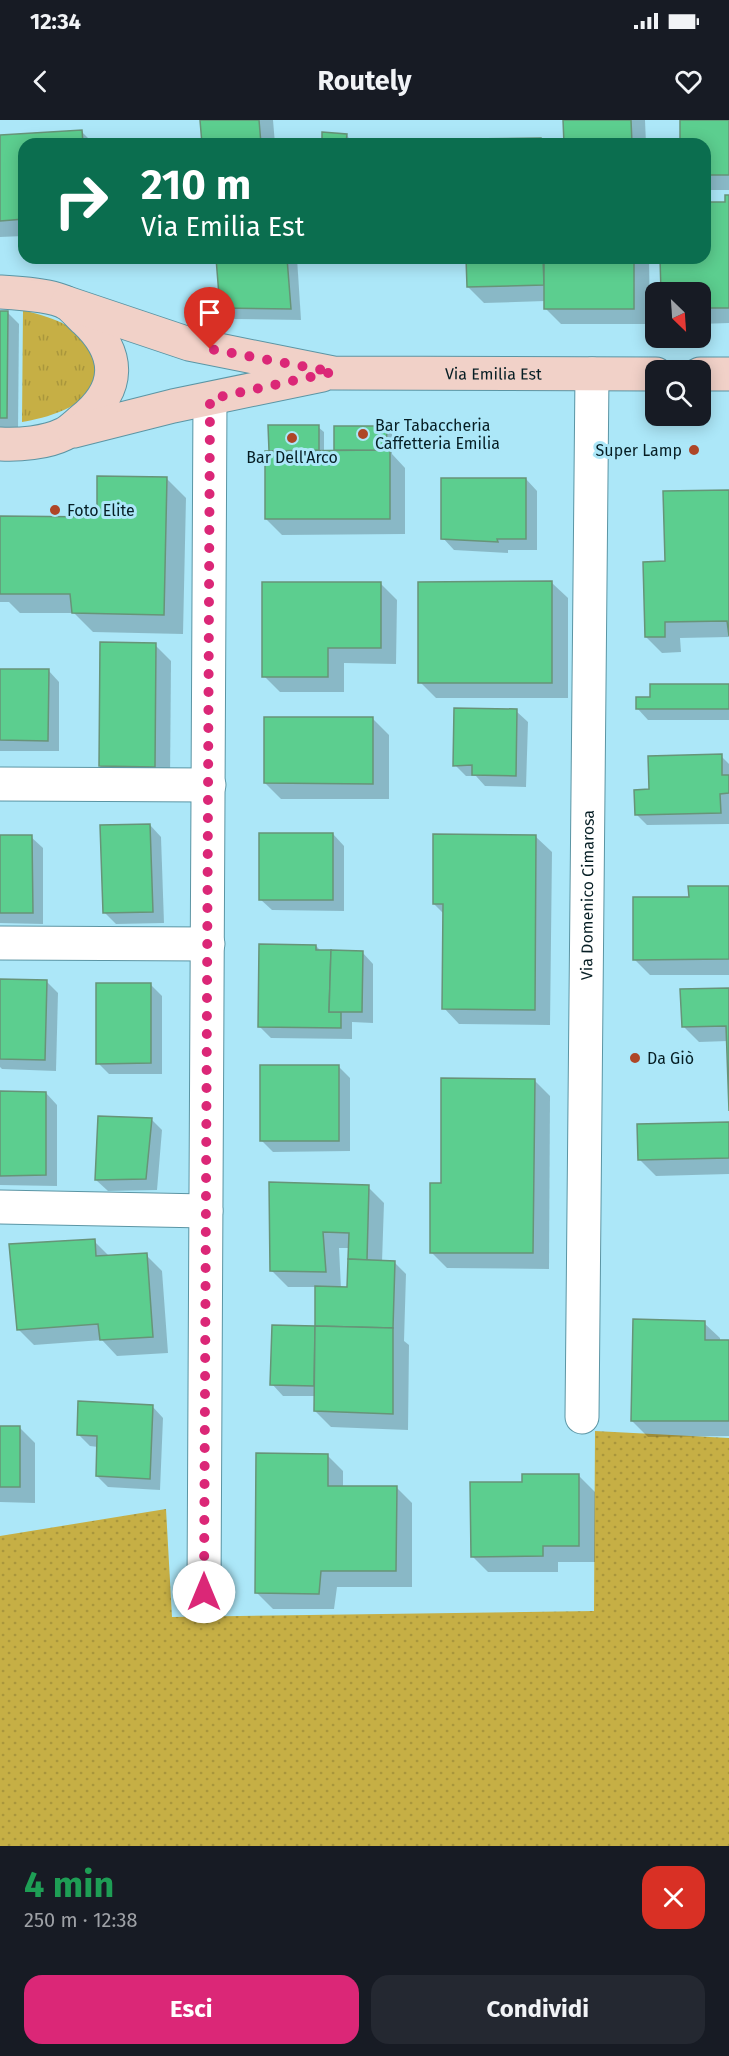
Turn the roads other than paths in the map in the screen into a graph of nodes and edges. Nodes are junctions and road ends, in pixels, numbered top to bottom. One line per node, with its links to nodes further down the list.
1 (0, 292): 2 (main road, Via Emilia Est)
2 (67, 303): 3 (main road, Via Emilia Est); 9 (main road, Via Emilia Est)
3 (333, 372): 4 (main road, Via Emilia Est); 8 (main road, Via Emilia Est)
4 (592, 374): 5 (main road, Via Emilia Est); 17 (street, Via Domenico Cimarosa)
5 (645, 374)
6 (711, 374): 7 (main road)
7 (729, 374)
8 (210, 399): 9 (main road, Via Emilia Est); 12 (street)
9 (64, 434): 10 (main road, Via Emilia Est)
10 (0, 444)
11 (0, 784): 12 (street)
12 (209, 785): 14 (street)
13 (0, 943): 14 (street)
14 (208, 944): 16 (street)
15 (0, 1207): 16 (street)
16 (206, 1211): 18 (street)
17 (582, 1417)
18 (204, 1592)

